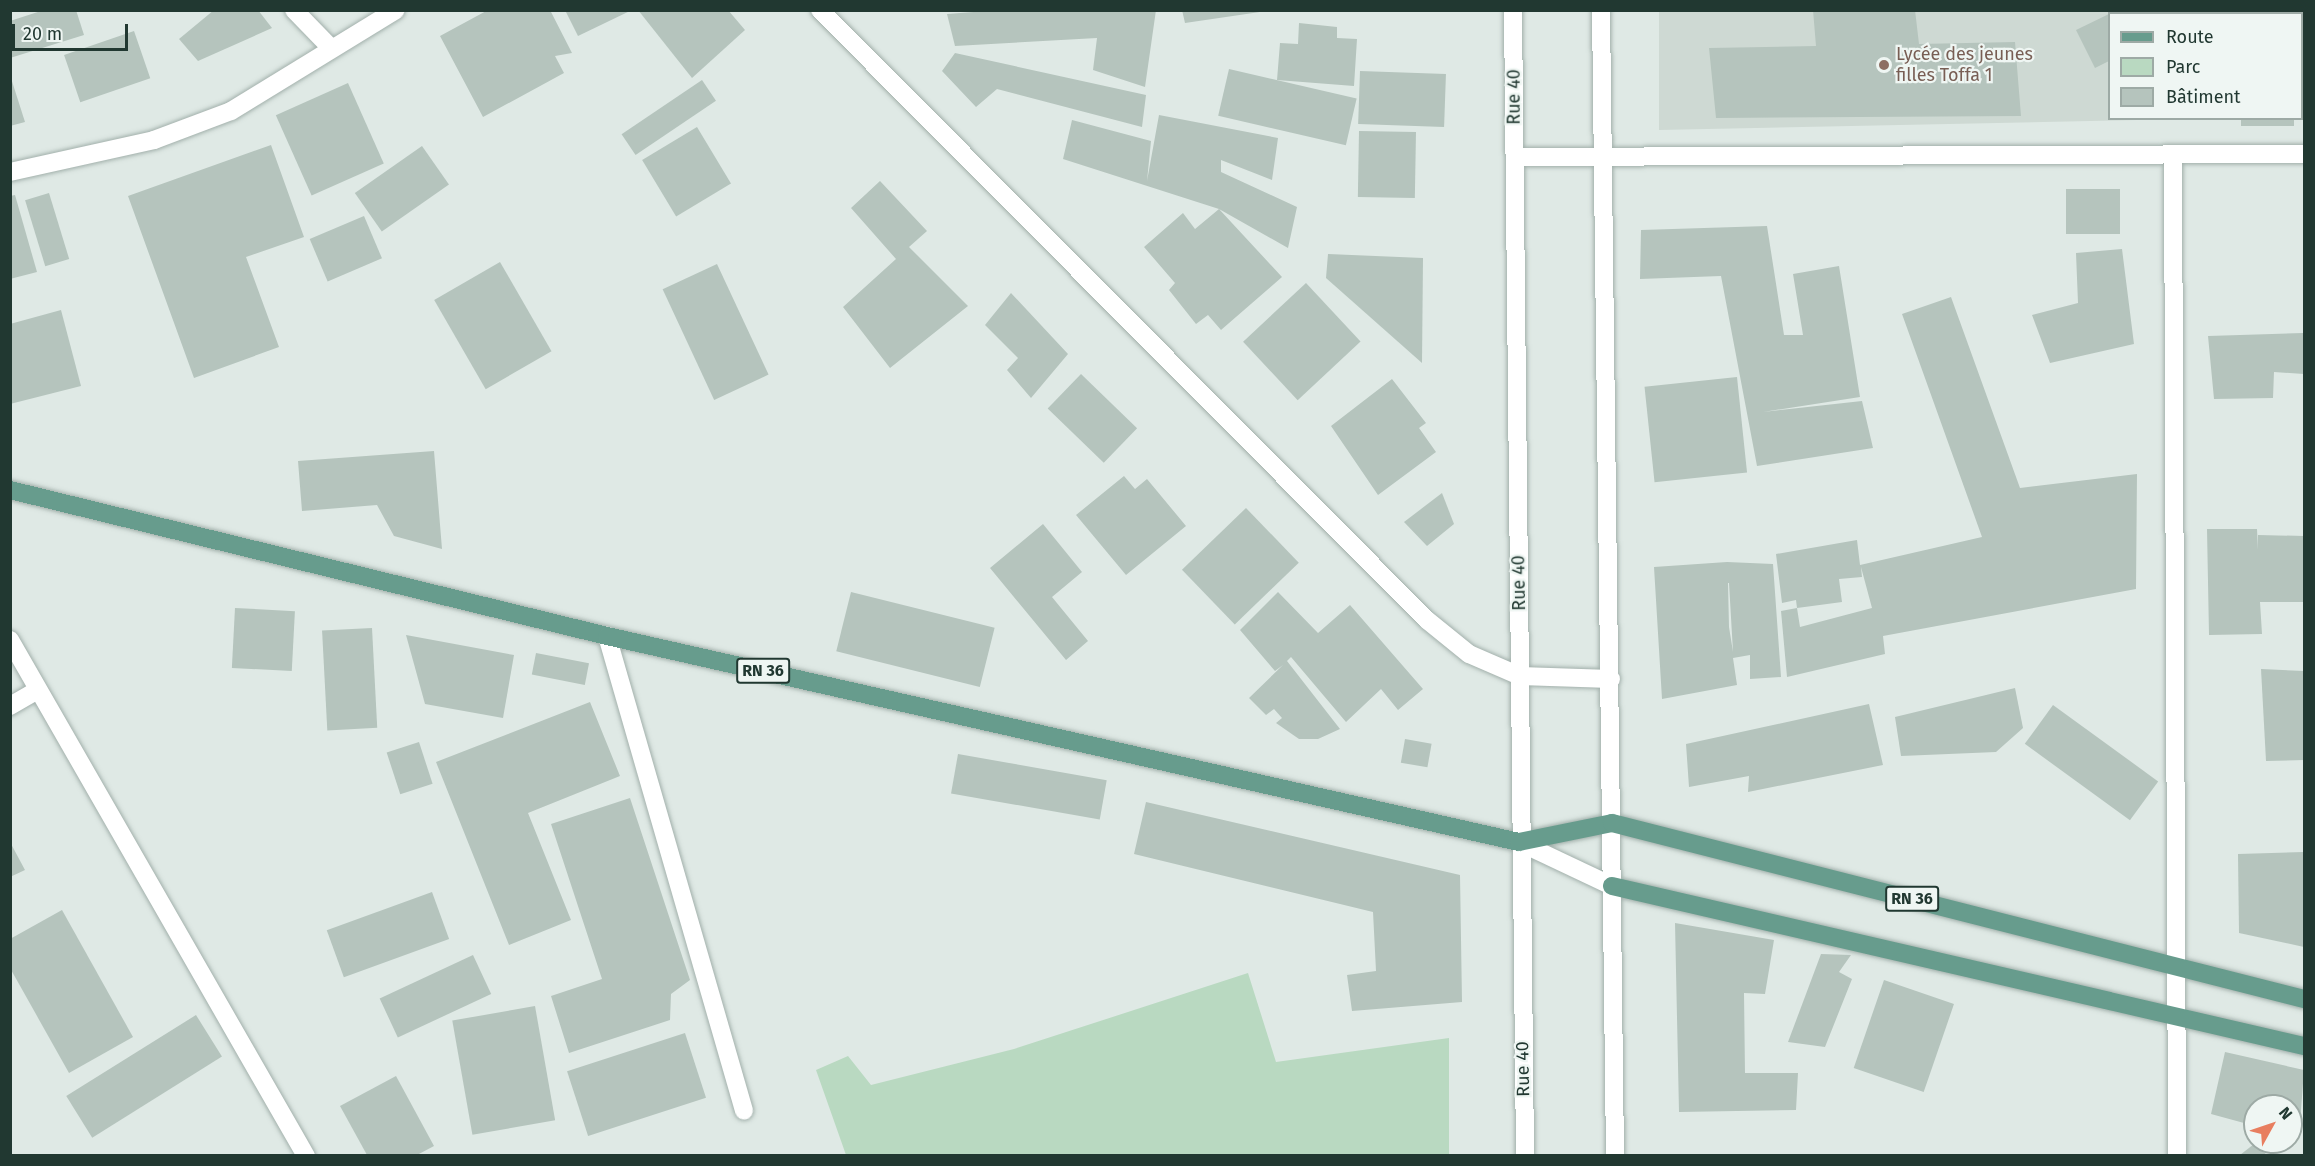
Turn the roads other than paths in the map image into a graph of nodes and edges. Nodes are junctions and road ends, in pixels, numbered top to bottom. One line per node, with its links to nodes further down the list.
1 (294, 10): 6 (street)
2 (396, 10): 6 (street)
3 (820, 10): 15 (street)
4 (1514, 10): 9 (street, Rue 40)
5 (1601, 10): 10 (street)
6 (330, 47): 11 (street)
7 (2173, 154): 8 (street); 10 (street); 22 (street)
8 (2304, 154)
9 (1515, 157): 10 (street); 15 (street, Rue 40)
10 (1603, 157): 16 (street)
11 (10, 172)
12 (10, 490): 13 (main road, RN 36)
13 (607, 636): 20 (main road, RN 36); 26 (street)
14 (10, 640): 17 (street)
15 (1520, 676): 16 (street); 20 (street, Rue 40)
16 (1611, 679): 19 (street)
17 (36, 691): 18 (street); 27 (street)
18 (10, 706)
19 (1612, 823): 20 (main road, RN 36); 21 (street); 22 (main road, RN 36)
20 (1519, 842): 21 (street, RN 36); 28 (street, Rue 40)
21 (1612, 886): 24 (main road, RN 36); 29 (street)
22 (2175, 966): 23 (main road, RN 36); 24 (street)
23 (2304, 999)
24 (2175, 1015): 25 (main road, RN 36); 30 (street)
25 (2304, 1046)
26 (744, 1111)
27 (306, 1155)
28 (1525, 1155)
29 (1615, 1155)
30 (2177, 1155)

